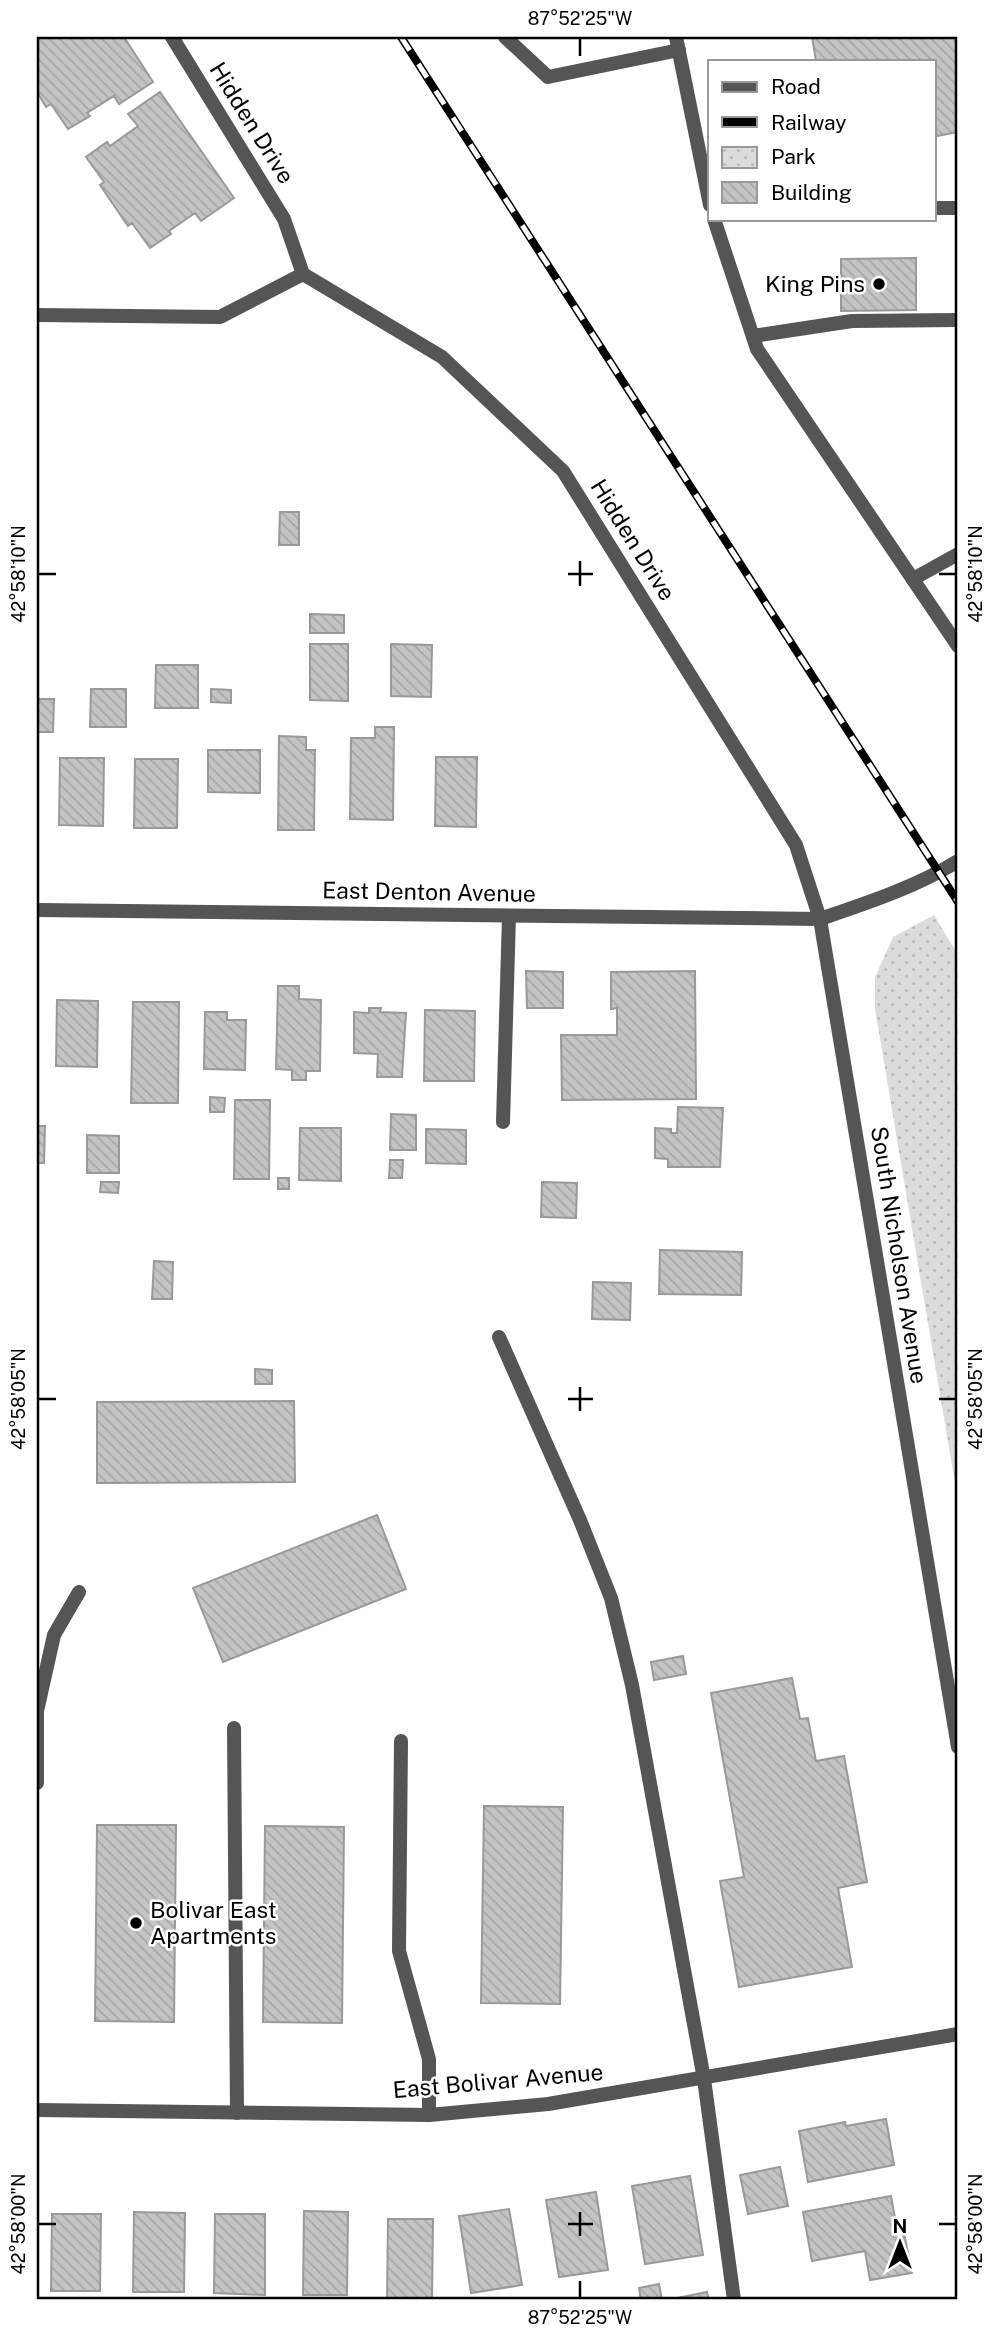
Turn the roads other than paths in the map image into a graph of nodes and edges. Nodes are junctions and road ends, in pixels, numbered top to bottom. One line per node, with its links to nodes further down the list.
1 (172, 37): 8 (street, Hidden Drive)
2 (505, 37): 3 (street)
3 (677, 43): 4 (street)
4 (708, 195)
5 (936, 208): 6 (street)
6 (958, 208)
7 (714, 220): 11 (street)
8 (303, 274): 9 (street); 18 (street, Hidden Drive)
9 (37, 315)
10 (958, 320): 11 (street)
11 (753, 336): 13 (street)
12 (958, 554): 13 (street)
13 (913, 579): 14 (street)
14 (958, 646)
15 (957, 863): 18 (street)
16 (37, 910): 17 (street, East Denton Avenue)
17 (509, 916): 18 (street, East Denton Avenue); 19 (street)
18 (820, 919): 25 (street, South Nicholson Avenue)
19 (503, 1122)
20 (499, 1337): 28 (street)
21 (79, 1592): 22 (street)
22 (37, 1711): 26 (street)
23 (234, 1728): 30 (street)
24 (401, 1741): 31 (street)
25 (958, 1747)
26 (37, 1783)
27 (958, 2034): 28 (street, East Bolivar Avenue)
28 (704, 2079): 31 (street, East Bolivar Avenue); 32 (street)
29 (37, 2110): 30 (street, East Bolivar Avenue)
30 (237, 2113): 31 (street, East Bolivar Avenue)
31 (429, 2115)
32 (734, 2300)

